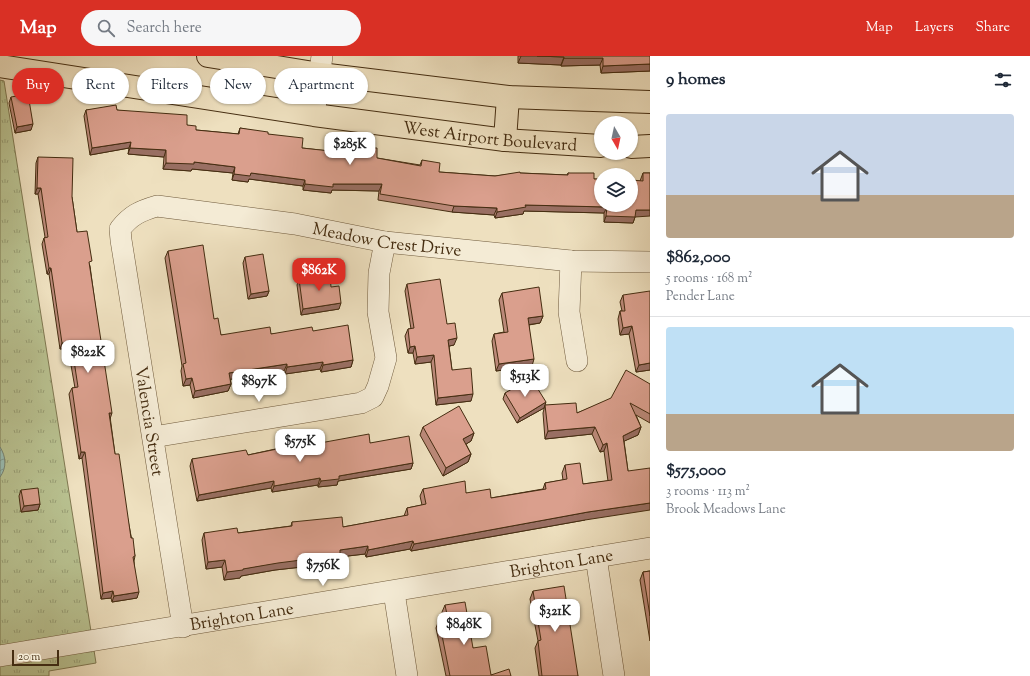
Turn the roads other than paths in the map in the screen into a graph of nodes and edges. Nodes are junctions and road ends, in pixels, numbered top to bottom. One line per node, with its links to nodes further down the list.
1 (208, 56): 2 (main road)
2 (321, 65): 5 (main road); 7 (street)
3 (0, 66): 4 (main road, West Airport Boulevard)
4 (53, 66): 7 (main road, West Airport Boulevard)
5 (508, 97): 6 (main road); 8 (main road)
6 (650, 102)
7 (314, 115): 8 (main road, West Airport Boulevard)
8 (504, 140): 9 (main road, West Airport Boulevard)
9 (594, 146)
10 (650, 146): 11 (main road)
11 (638, 147)
12 (128, 218): 13 (street, Meadow Crest Drive); 17 (street, Valencia Street)
13 (385, 242): 14 (street, Meadow Crest Drive); 17 (street)
14 (571, 261): 15 (street, Meadow Crest Drive); 16 (street)
15 (650, 262)
16 (577, 361)
17 (153, 437): 21 (street, Valencia Street)
18 (650, 548): 19 (street, Brighton Lane)
19 (596, 557): 20 (street, Brighton Lane); 24 (street)
20 (394, 592): 21 (street, Brighton Lane); 23 (street)
21 (183, 627): 22 (street, Brighton Lane)
22 (0, 656)
23 (408, 676)
24 (614, 676)

